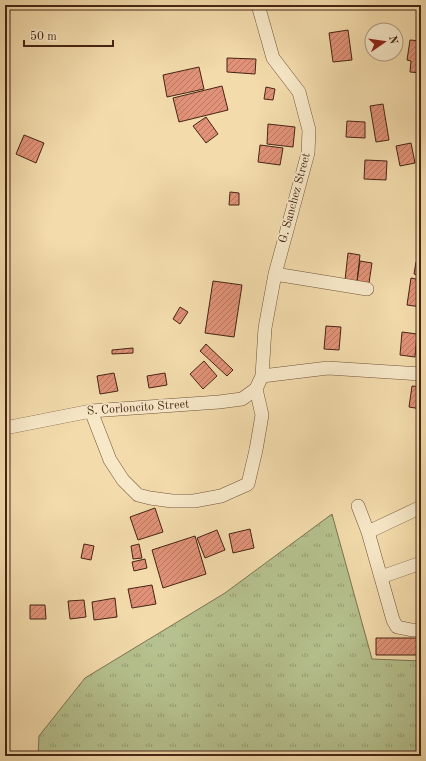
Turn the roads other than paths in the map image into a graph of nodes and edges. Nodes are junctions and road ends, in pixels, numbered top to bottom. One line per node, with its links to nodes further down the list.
1 (258, 5): 2 (street, G. Sanchez Street)
2 (275, 274): 3 (street); 5 (street, G. Sanchez Street)
3 (367, 289)
4 (421, 374): 5 (street)
5 (262, 376): 6 (street)
6 (256, 389): 7 (street, S. Corloncito Street); 7 (street)
7 (91, 410): 8 (street, S. Corloncito Street)
8 (5, 428)
9 (358, 506): 11 (street)
10 (421, 507): 11 (street)
11 (368, 532): 13 (street)
12 (421, 563): 13 (street)
13 (381, 577): 14 (street)
14 (421, 630)

